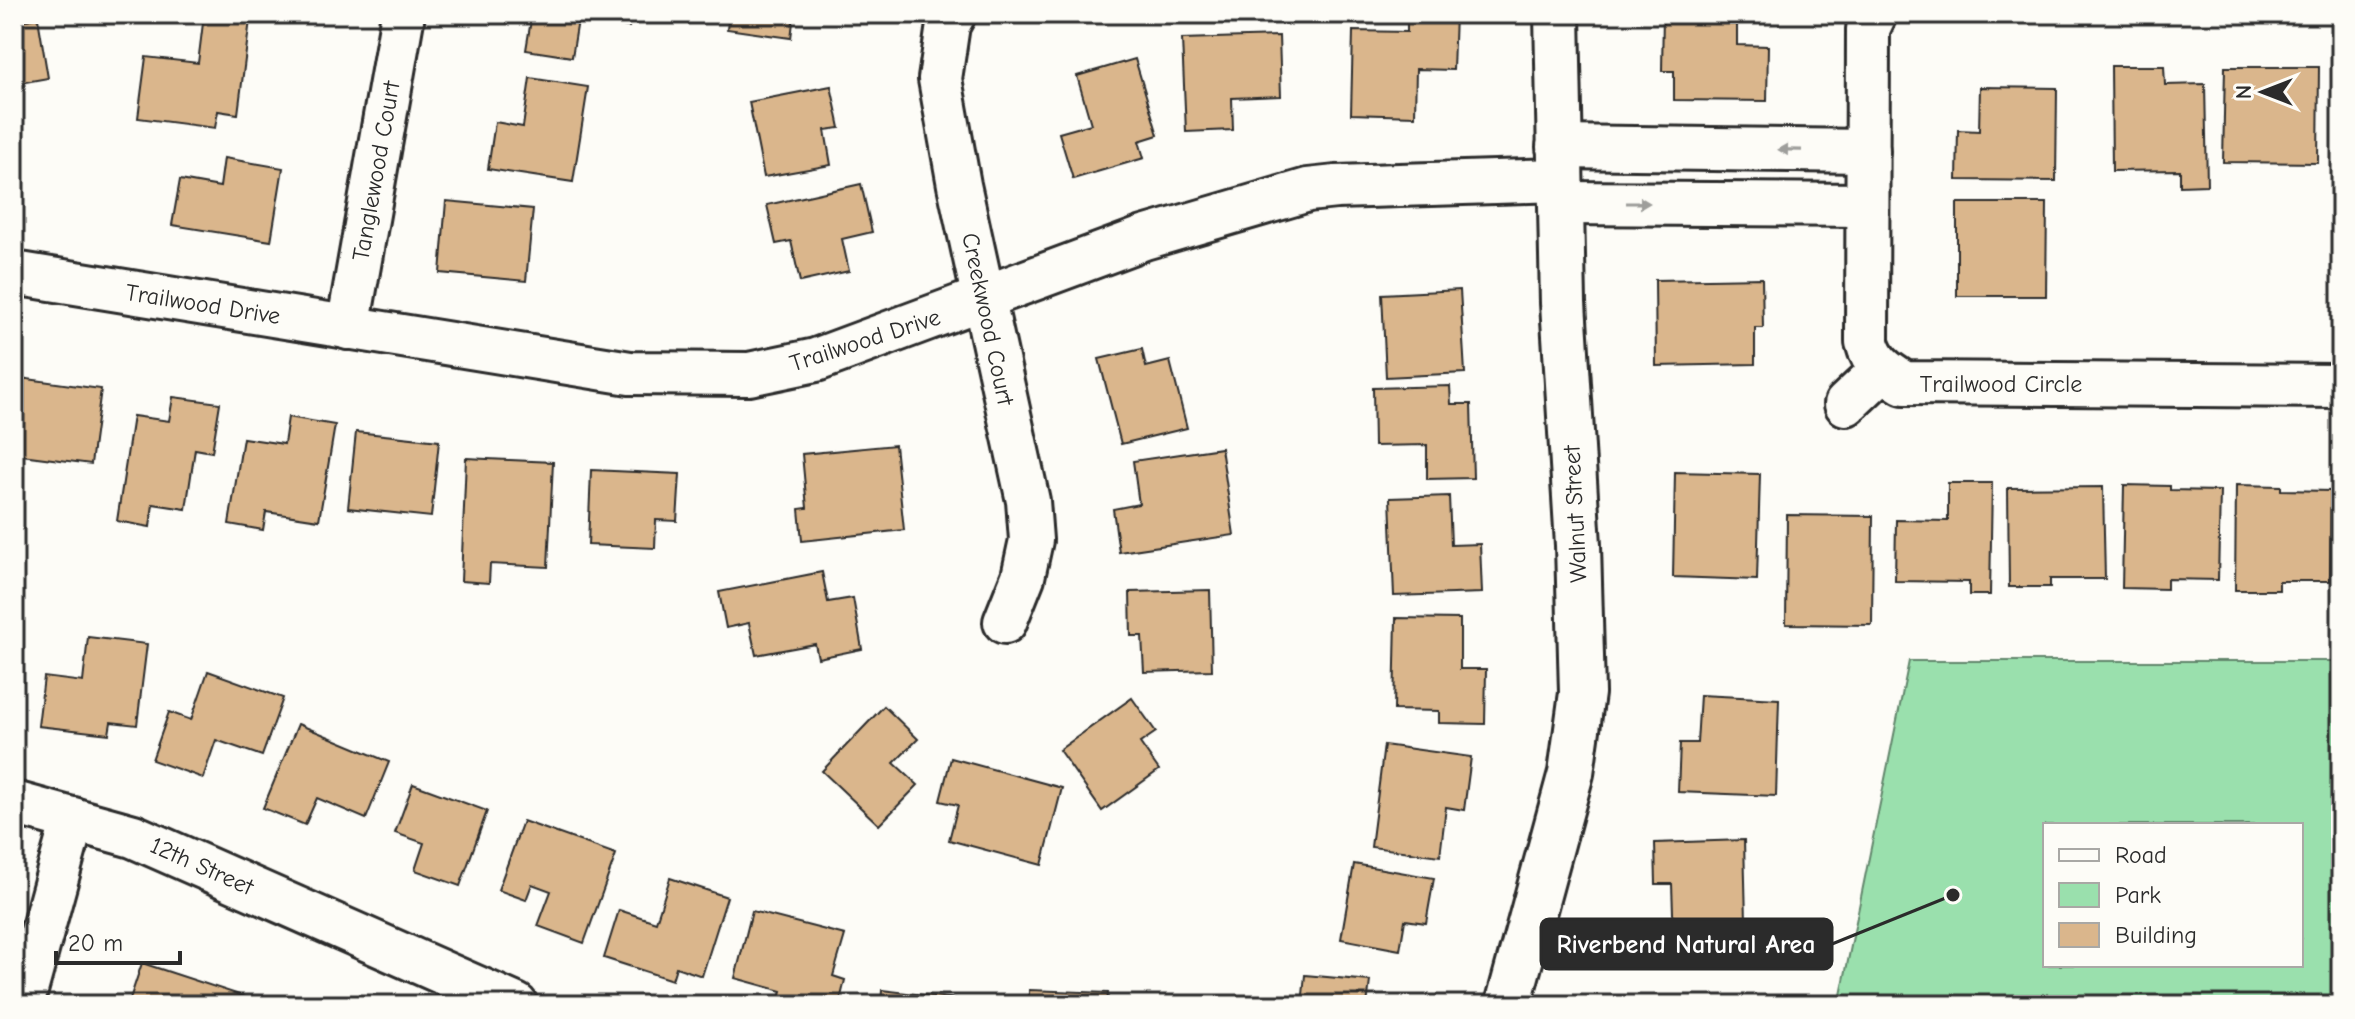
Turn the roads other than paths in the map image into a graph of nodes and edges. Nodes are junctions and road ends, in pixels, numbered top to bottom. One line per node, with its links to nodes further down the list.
1 (403, 14): 10 (street, Tanglewood Court)
2 (954, 14): 9 (street, Creekwood Court)
3 (1557, 14): 6 (street, Walnut Street)
4 (1875, 14): 5 (street)
5 (1868, 151): 6 (street, one-way to 6); 7 (street)
6 (1559, 177): 7 (street, one-way to 7); 9 (street, Trailwood Drive); 19 (street, Walnut Street)
7 (1867, 205): 11 (street)
8 (14, 273): 10 (street, Trailwood Drive)
9 (983, 299): 10 (street, Trailwood Drive); 14 (street, Creekwood Court)
10 (348, 328)
11 (1882, 370): 12 (street, Trailwood Circle); 13 (street)
12 (2341, 386)
13 (1846, 404)
14 (1005, 622)
15 (14, 803): 16 (street, 12th Street)
16 (73, 819): 17 (street); 18 (street, 12th Street)
17 (22, 1005)
18 (516, 1005)
19 (1508, 1005)

